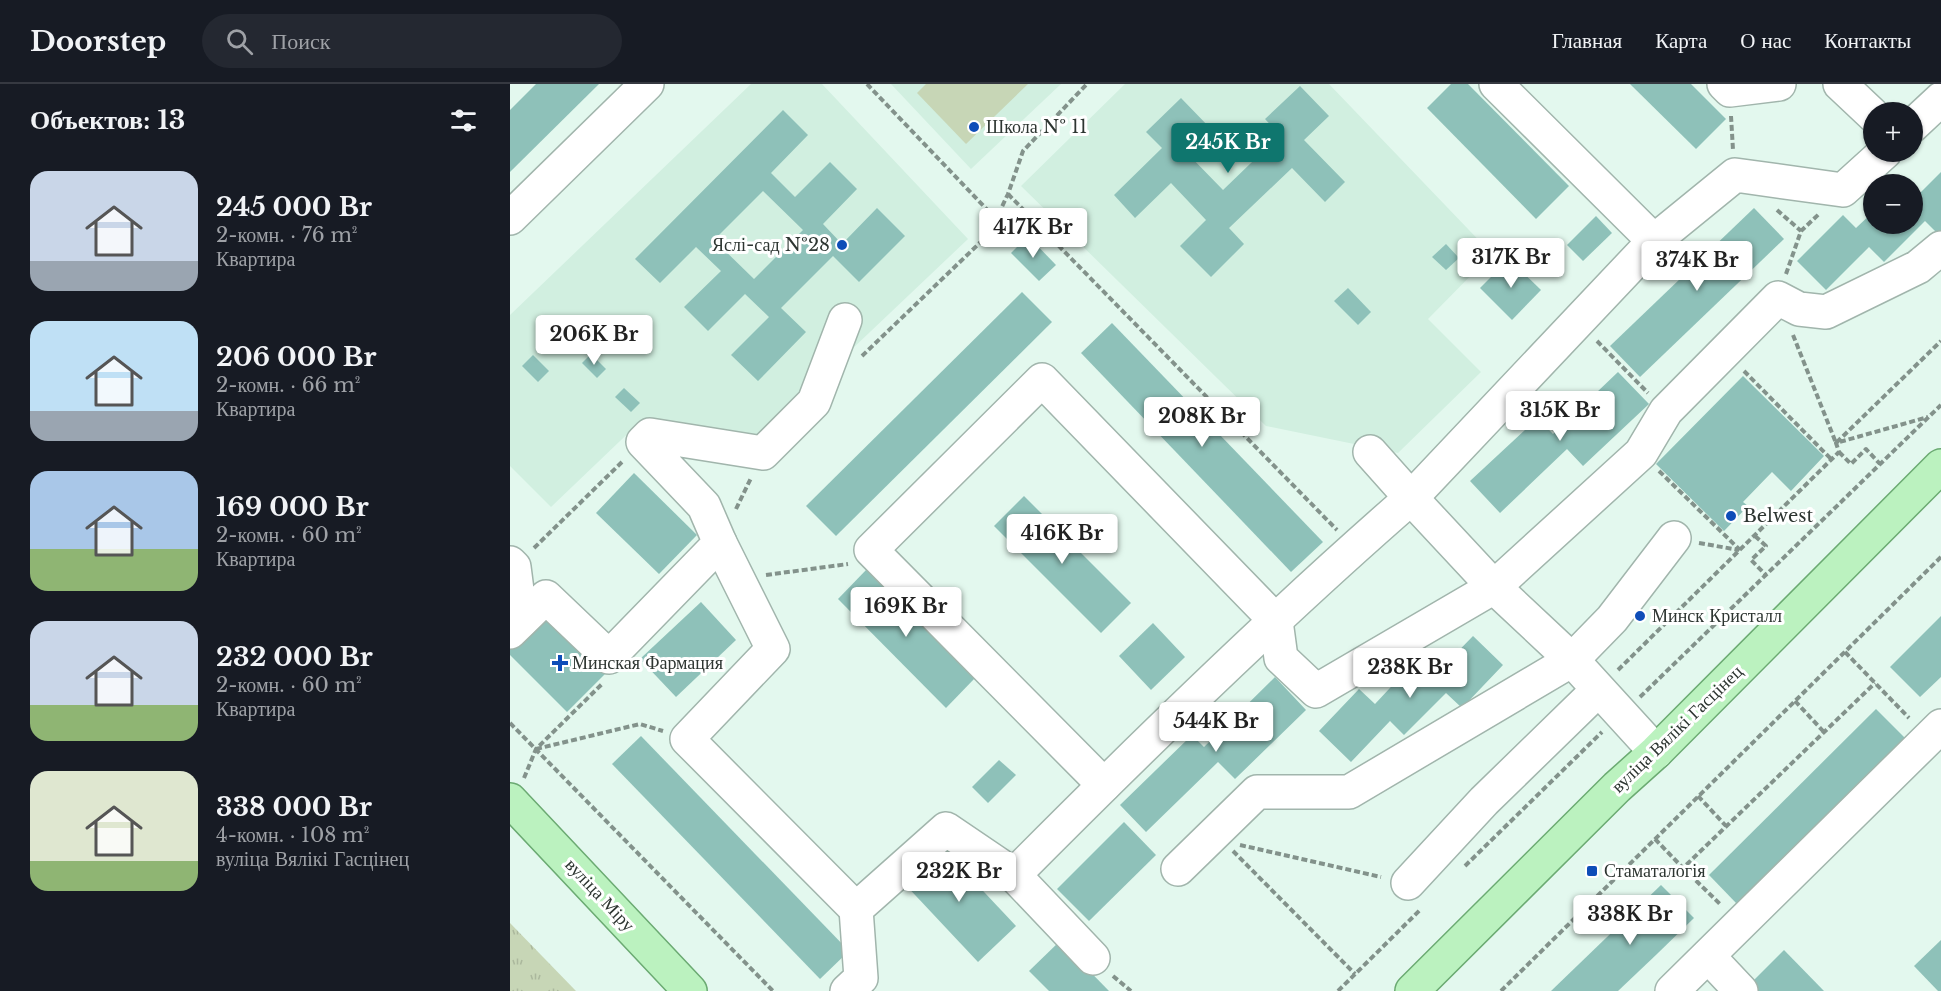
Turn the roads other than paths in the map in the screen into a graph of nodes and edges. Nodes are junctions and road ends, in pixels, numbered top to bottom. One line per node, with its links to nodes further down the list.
1 (647, 84): 10 (lane)
2 (1496, 84): 11 (lane)
3 (1724, 84): 4 (lane)
4 (1779, 84)
5 (1840, 84): 7 (lane)
6 (1941, 99): 8 (lane)
7 (1863, 106)
8 (1923, 116)
9 (1874, 162): 11 (lane)
10 (510, 218)
11 (1654, 241): 16 (lane)
12 (1941, 248): 20 (lane)
13 (845, 320): 18 (lane)
14 (1370, 452): 16 (lane)
15 (1941, 466): 26 (main road, вуліца Вялікі Гасцінец)
16 (1411, 498): 20 (lane); 21 (lane)
17 (1674, 538): 23 (lane)
18 (720, 543): 22 (lane); 32 (lane)
19 (512, 565): 22 (lane)
20 (1494, 587): 21 (lane); 23 (lane)
21 (1276, 621): 27 (lane); 27 (lane)
22 (515, 627)
23 (1572, 660): 24 (lane); 29 (lane)
24 (1598, 690): 26 (lane); 31 (lane)
25 (1935, 732): 33 (lane)
26 (1656, 752): 37 (main road, вуліца Вялікі Гасцінец)
27 (1104, 785): 30 (lane)
28 (510, 800): 35 (main road, вуліца Міру)
29 (1178, 869)
30 (1014, 875): 32 (lane); 34 (lane)
31 (1408, 884)
32 (856, 909): 36 (lane)
33 (1708, 956): 38 (lane); 39 (lane)
34 (1093, 958)
35 (690, 991)
36 (847, 991)
37 (1412, 991)
38 (1672, 991)
39 (1741, 991)

